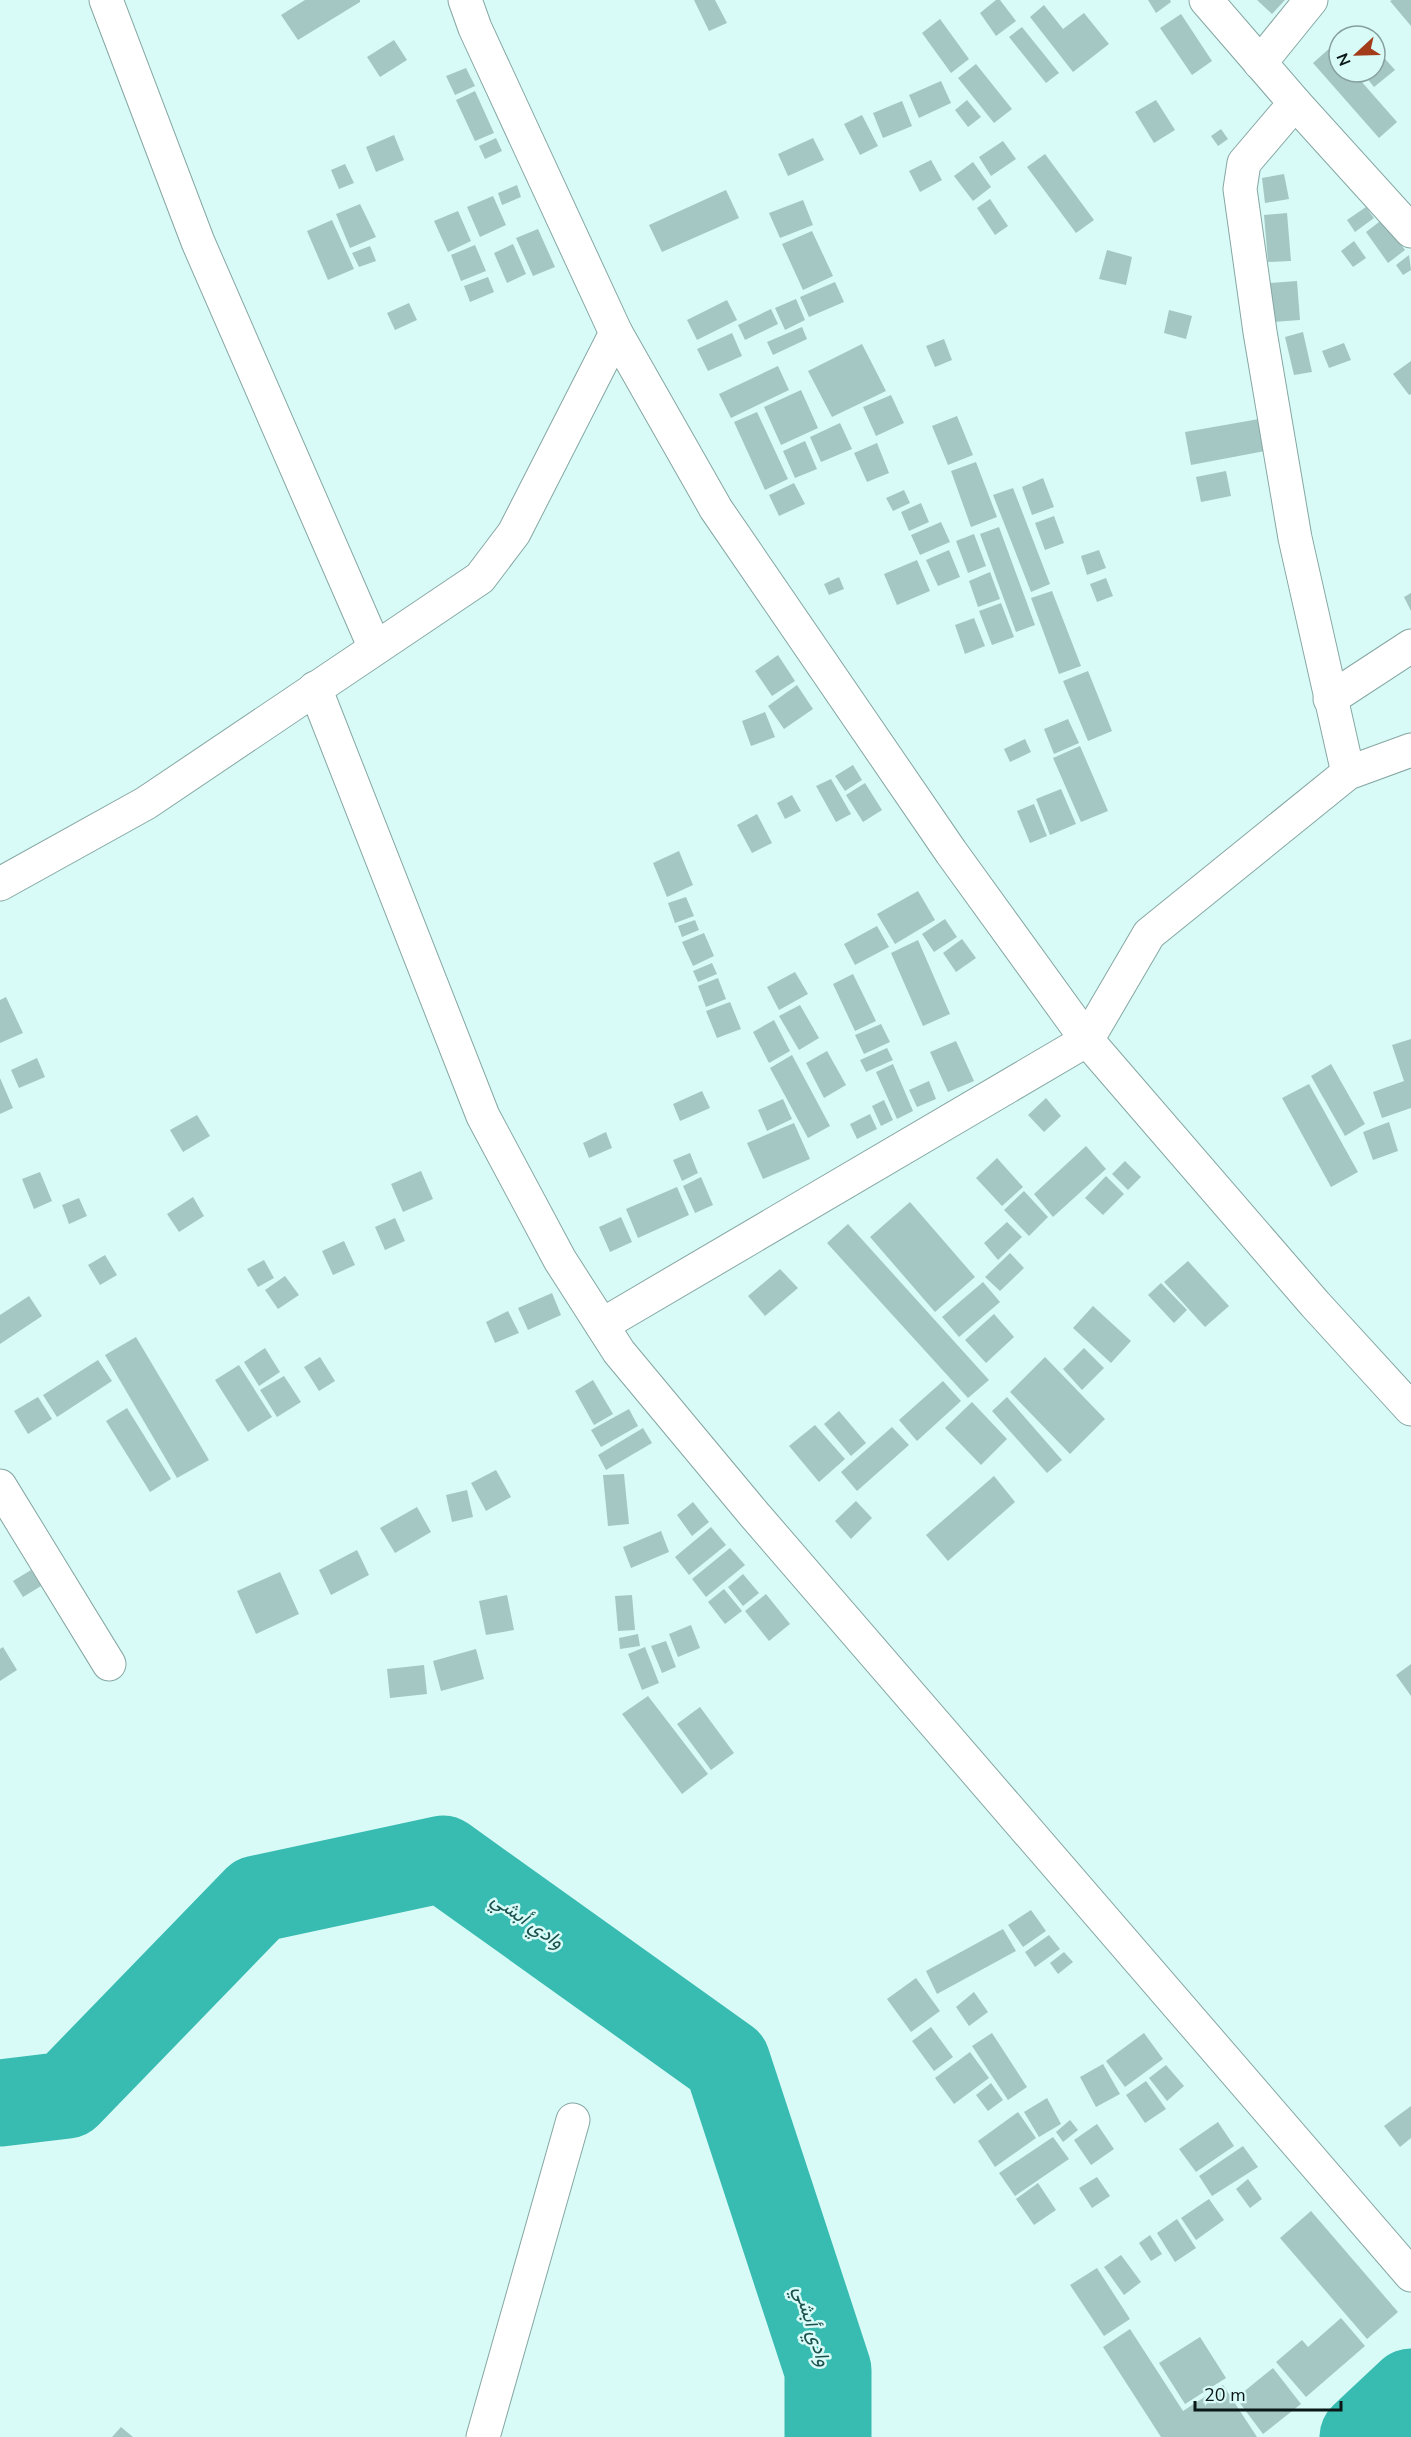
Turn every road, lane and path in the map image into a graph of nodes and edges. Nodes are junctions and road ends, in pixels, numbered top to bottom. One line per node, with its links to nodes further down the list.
1 (106, 0): 10 (street)
2 (465, 0): 8 (street)
3 (1206, 0): 5 (street)
4 (1311, 0): 5 (street)
5 (1260, 63): 6 (street)
6 (1295, 103): 7 (street); 12 (street)
7 (1411, 231)
8 (616, 333): 10 (street); 16 (street)
9 (1411, 646): 12 (street)
10 (375, 648): 11 (street)
11 (315, 688): 15 (street); 17 (street)
12 (1330, 699): 14 (street)
13 (1411, 750): 14 (street)
14 (1348, 773): 16 (street)
15 (0, 884)
16 (1087, 1040): 17 (street); 18 (street)
17 (602, 1325): 22 (street)
18 (1411, 1409)
19 (0, 1486): 20 (street)
20 (109, 1664)
21 (573, 2120): 23 (street)
22 (1411, 2275)
23 (483, 2437)

